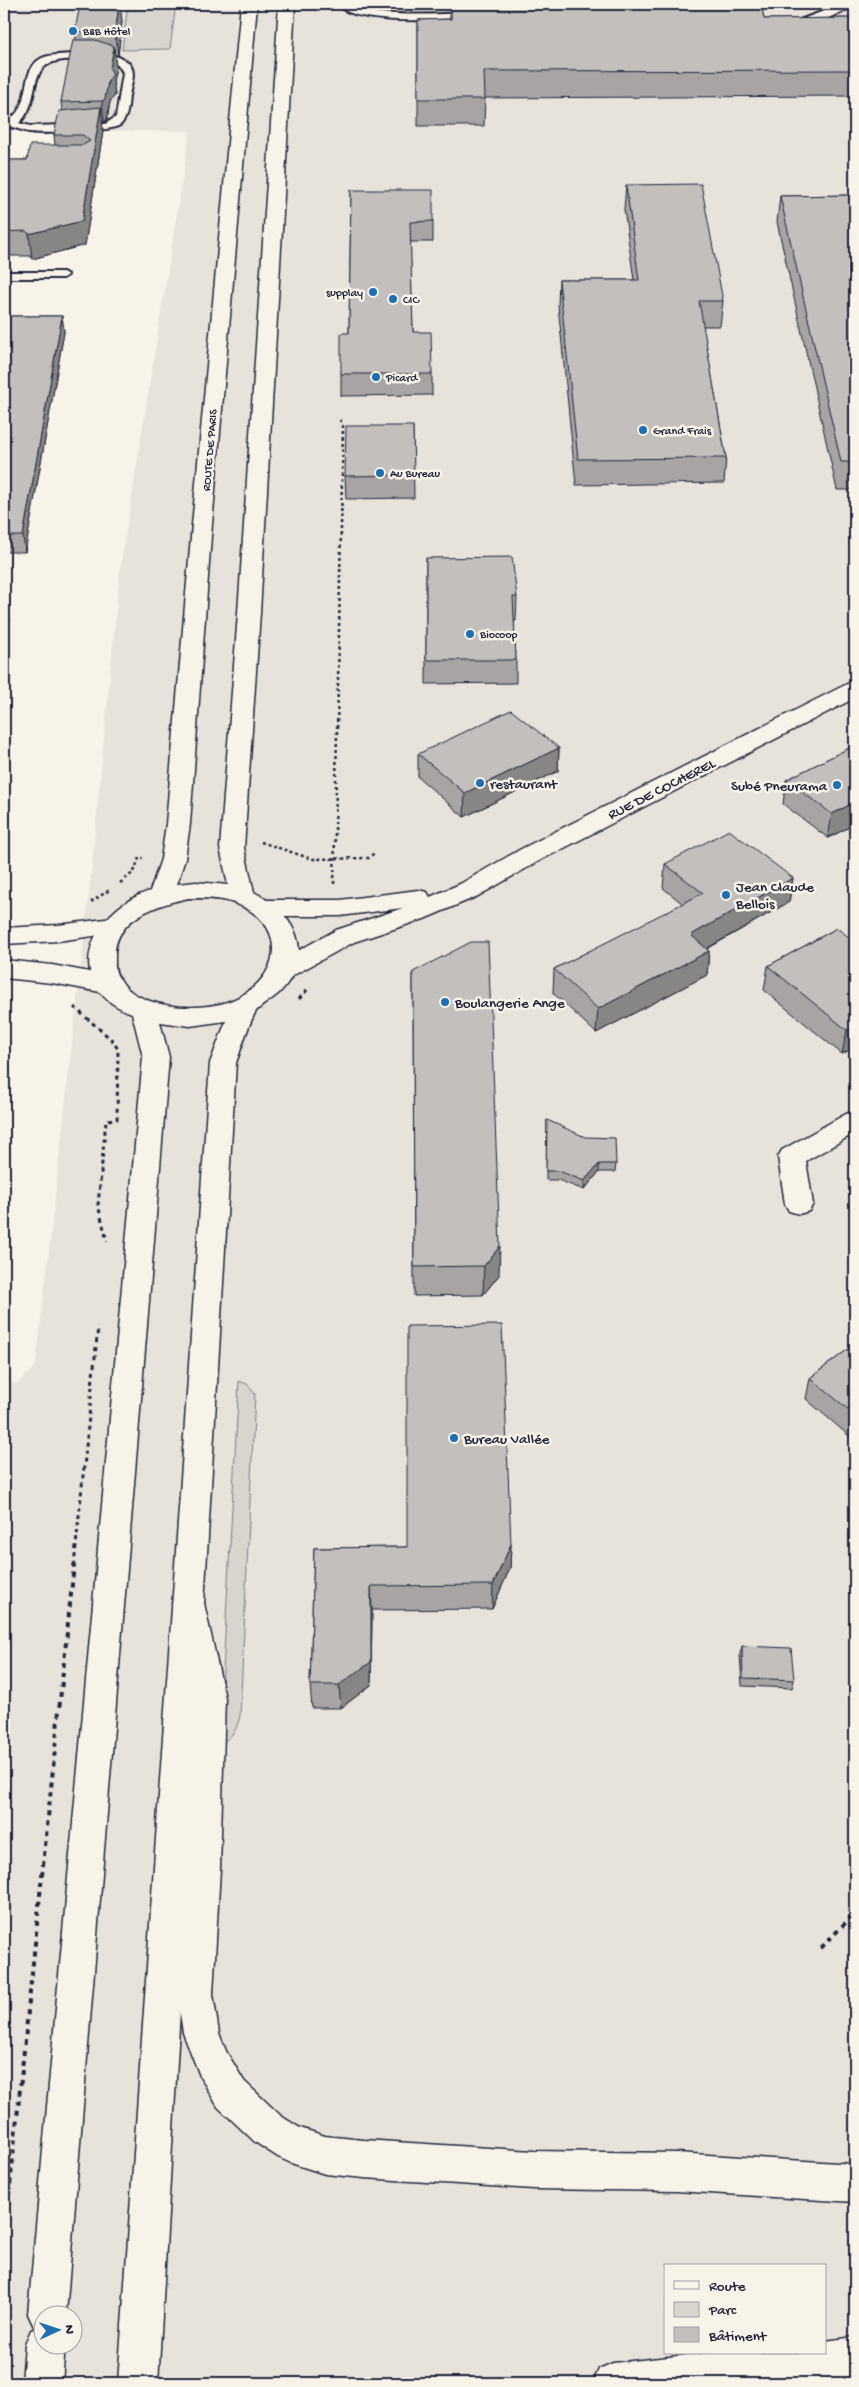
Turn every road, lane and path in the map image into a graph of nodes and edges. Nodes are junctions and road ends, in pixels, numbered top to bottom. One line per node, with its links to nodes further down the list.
1 (249, 4): 15 (main road, ROUTE DE PARIS)
2 (341, 4): 5 (lane)
3 (850, 4): 6 (lane)
4 (286, 9): 18 (main road)
5 (482, 16)
6 (782, 24)
7 (8, 124): 7 (lane)
8 (4, 274): 9 (lane)
9 (63, 275)
10 (338, 418): 14 (path)
11 (855, 689): 16 (main road, RUE DE COCHEREL)
12 (258, 848): 14 (path)
13 (374, 854): 14 (path)
14 (335, 858): 20 (path)
15 (173, 859): 17 (main road, ROUTE DE PARIS); 19 (path)
16 (469, 890): 20 (main road, RUE DE COCHEREL); 24 (main road, RUE DE COCHEREL)
17 (161, 895): 18 (main road); 21 (main road)
18 (254, 902): 20 (main road, RUE DE COCHEREL); 24 (main road)
19 (87, 904)
20 (334, 908)
21 (113, 926): 22 (main road); 26 (main road)
22 (4, 936)
23 (4, 969): 26 (main road)
24 (283, 970): 29 (main road)
25 (313, 983): 27 (path)
26 (111, 985): 30 (main road)
27 (297, 1000)
28 (66, 1003): 32 (path)
29 (245, 1005): 30 (main road); 37 (main road)
30 (144, 1010): 31 (main road)
31 (153, 1081): 32 (path); 42 (main road)
32 (118, 1082): 35 (path)
33 (855, 1121): 34 (main road)
34 (799, 1204)
35 (106, 1250)
36 (99, 1320): 41 (path)
37 (188, 1602): 40 (main road); 46 (main road)
38 (855, 1913): 39 (path)
39 (821, 1948)
40 (855, 2183)
41 (4, 2244)
42 (48, 2304)
43 (44, 2354): 45 (main road)
44 (855, 2357): 47 (main road)
45 (42, 2383)
46 (138, 2383)
47 (613, 2383)

